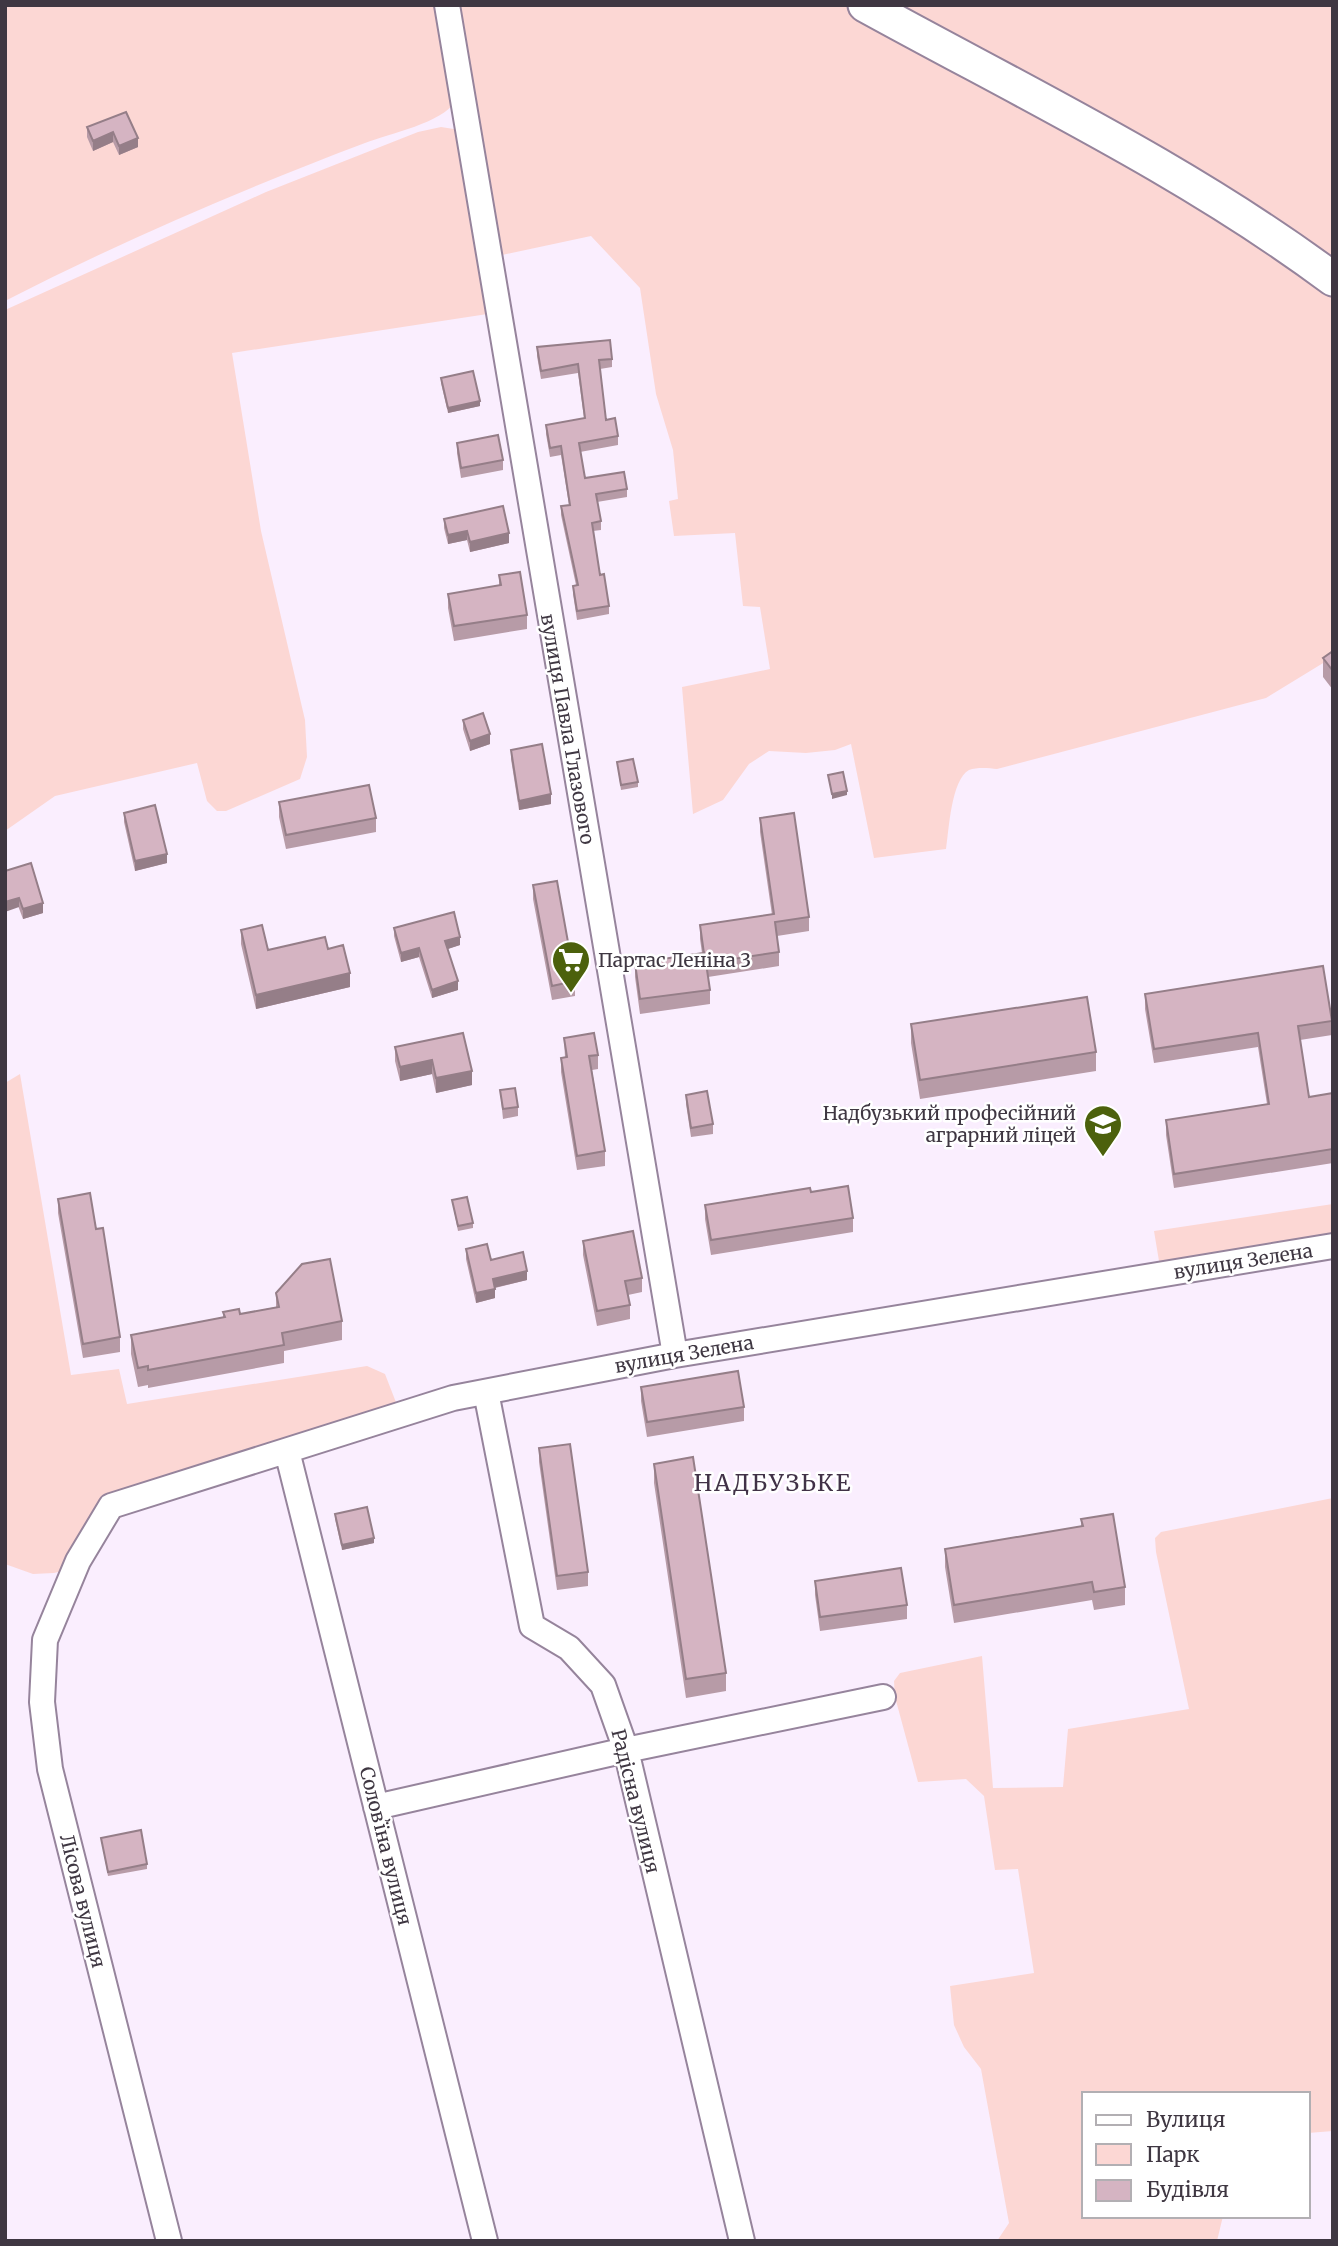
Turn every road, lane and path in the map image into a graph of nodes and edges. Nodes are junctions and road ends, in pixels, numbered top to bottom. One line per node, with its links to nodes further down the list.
1 (446, 5): 5 (street, вулиця Павла Глазового)
2 (865, 5): 3 (main road)
3 (1333, 279)
4 (1333, 1246): 5 (street, вулиця Зелена)
5 (674, 1355): 6 (street, вулиця Зелена)
6 (486, 1392): 7 (street, вулиця Зелена); 10 (street, Радісна вулиця)
7 (287, 1451): 8 (street, вулиця Зелена); 11 (street, Соловʼїна вулиця)
8 (78, 1561): 12 (street, Лісова вулиця)
9 (883, 1697): 10 (street)
10 (626, 1750): 11 (street); 14 (street, Радісна вулиця)
11 (376, 1807): 13 (street, Соловʼїна вулиця)
12 (169, 2241)
13 (485, 2241)
14 (742, 2241)

